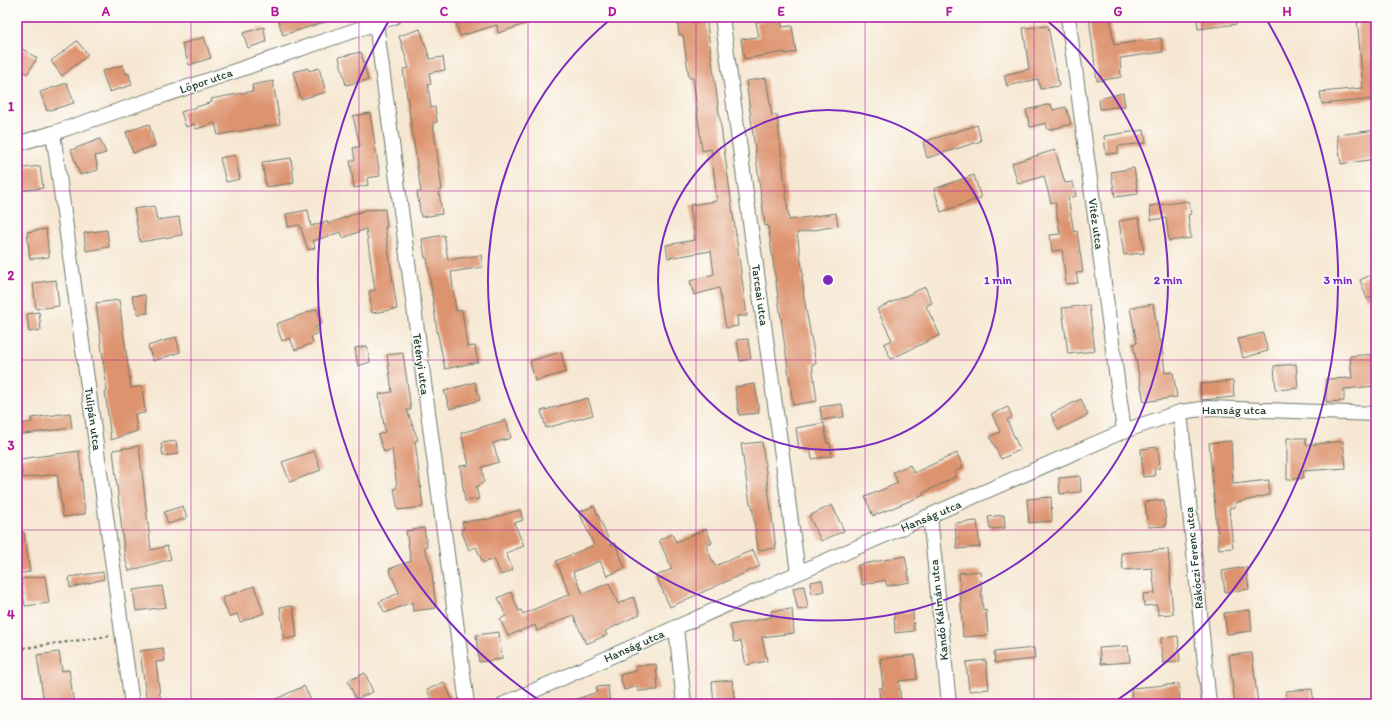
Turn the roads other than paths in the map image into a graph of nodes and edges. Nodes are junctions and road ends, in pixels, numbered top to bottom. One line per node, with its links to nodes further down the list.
1 (394, 17): 4 (street, Lőpor utca)
2 (722, 17): 11 (street, Tarcsai utca)
3 (1068, 17): 9 (street, Vitéz utca)
4 (376, 23): 5 (street, Lőpor utca); 14 (street, Tétényi utca)
5 (53, 133): 6 (street, Lőpor utca); 13 (street, Tulipán utca)
6 (17, 144)
7 (1180, 412): 8 (street, Hanság utca); 9 (street, Hanság utca); 18 (street, Rákóczi Ferenc utca)
8 (1376, 414)
9 (1124, 431): 10 (street, Hanság utca)
10 (930, 516): 11 (street, Hanság utca); 17 (street, Kandó Kálmán utca)
11 (798, 572): 12 (street, Hanság utca)
12 (676, 627): 15 (street, Hanság utca); 16 (street)
13 (132, 704)
14 (467, 704)
15 (504, 704)
16 (684, 704)
17 (948, 704)
18 (1208, 704)

